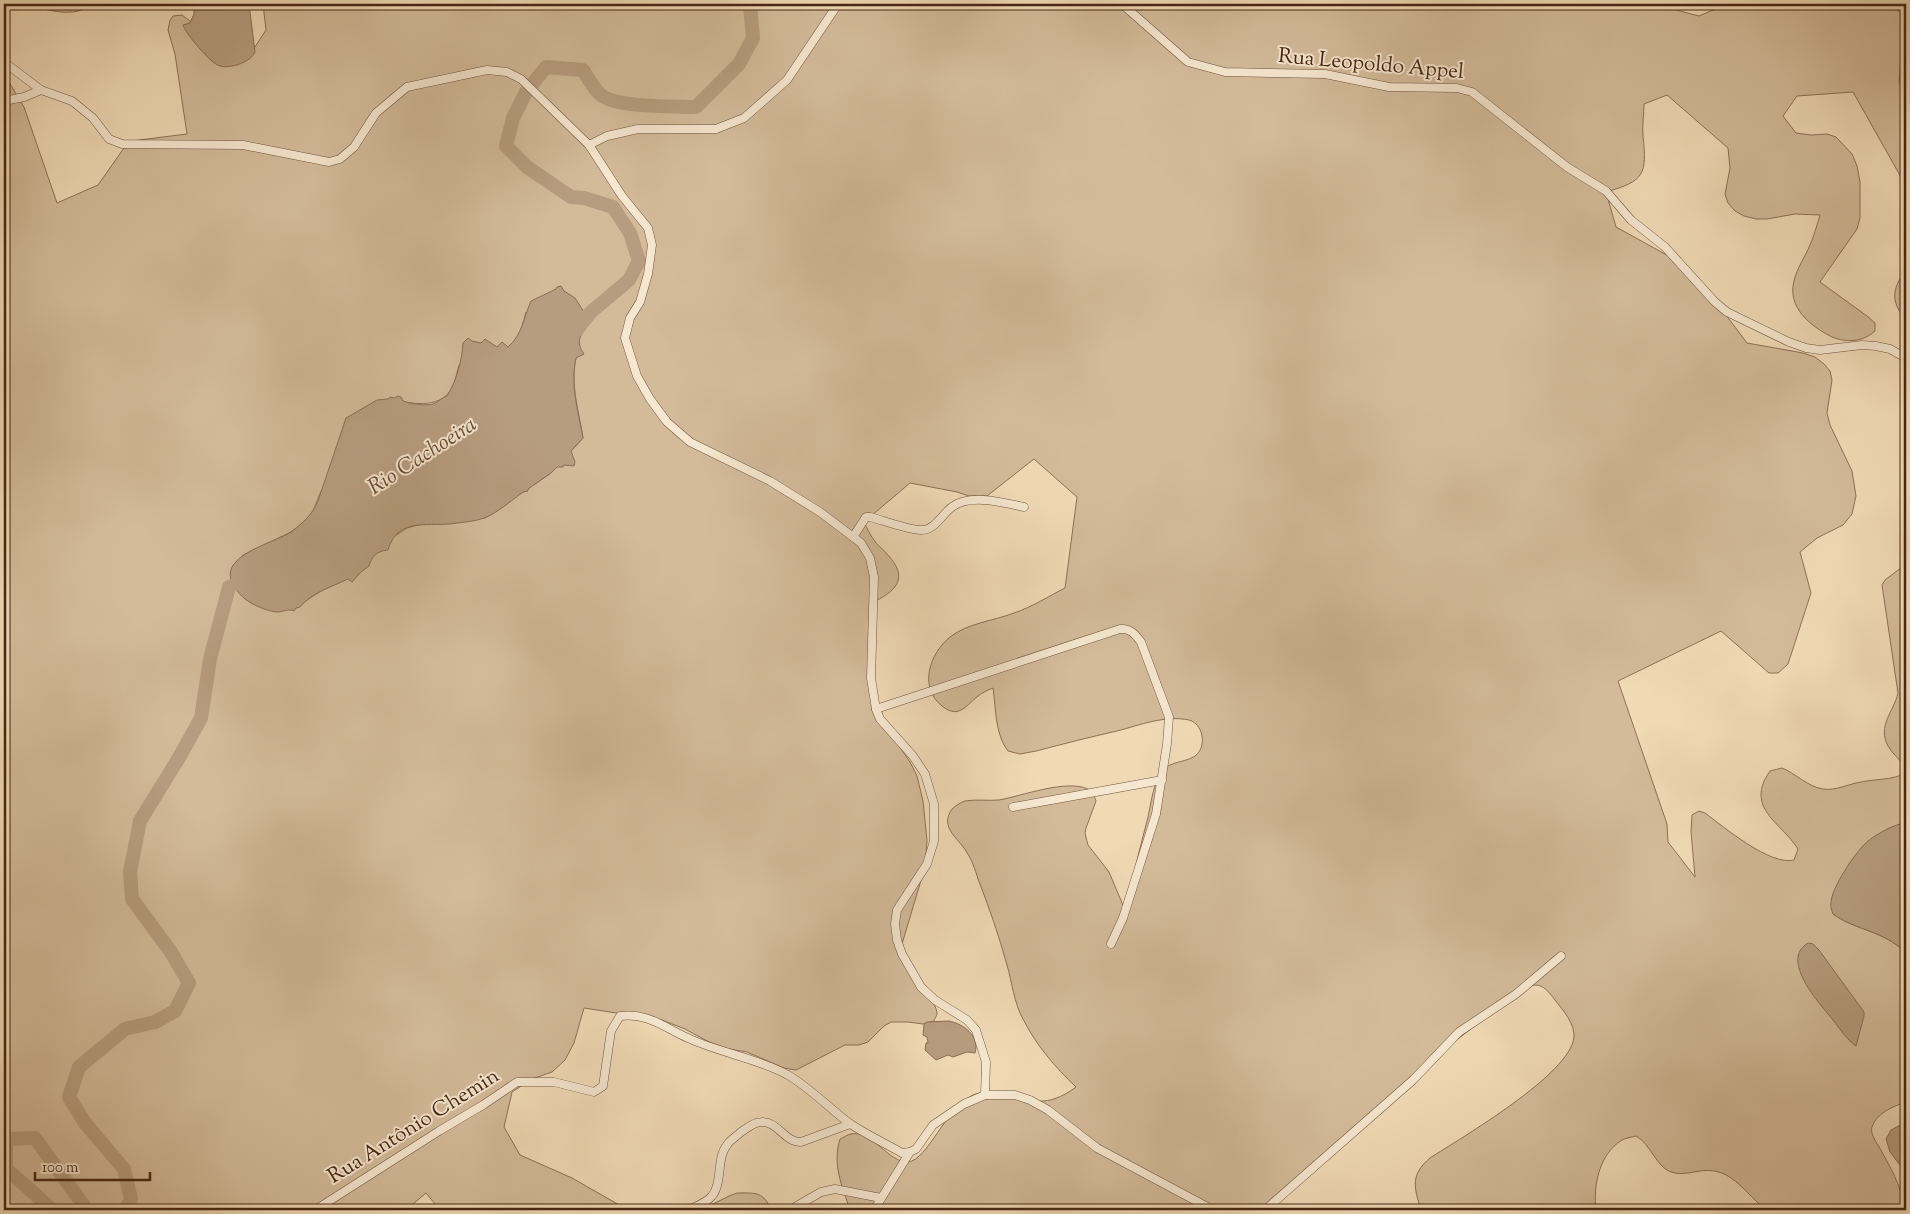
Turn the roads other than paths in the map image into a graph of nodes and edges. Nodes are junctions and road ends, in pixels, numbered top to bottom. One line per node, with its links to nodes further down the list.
1 (838, 4): 6 (street)
2 (1122, 4): 7 (street, Rua Leopoldo Appel)
3 (4, 62): 4 (street)
4 (41, 90): 5 (street); 6 (street)
5 (4, 101)
6 (589, 145): 9 (street)
7 (1906, 358)
8 (1024, 507): 9 (street)
9 (853, 537): 10 (street)
10 (876, 709): 11 (street); 15 (street)
11 (1162, 780): 12 (street); 13 (street)
12 (1014, 808)
13 (1111, 944)
14 (1561, 956): 24 (street)
15 (985, 1095): 17 (street); 23 (street)
16 (850, 1124): 17 (street, Rua Antônio Chemin); 19 (street, Rua Antônio Chemin); 20 (street)
17 (910, 1152): 18 (street)
18 (881, 1198): 21 (street); 22 (street)
19 (315, 1210)
20 (689, 1210)
21 (790, 1210)
22 (874, 1210)
23 (1213, 1210)
24 (1266, 1210)

